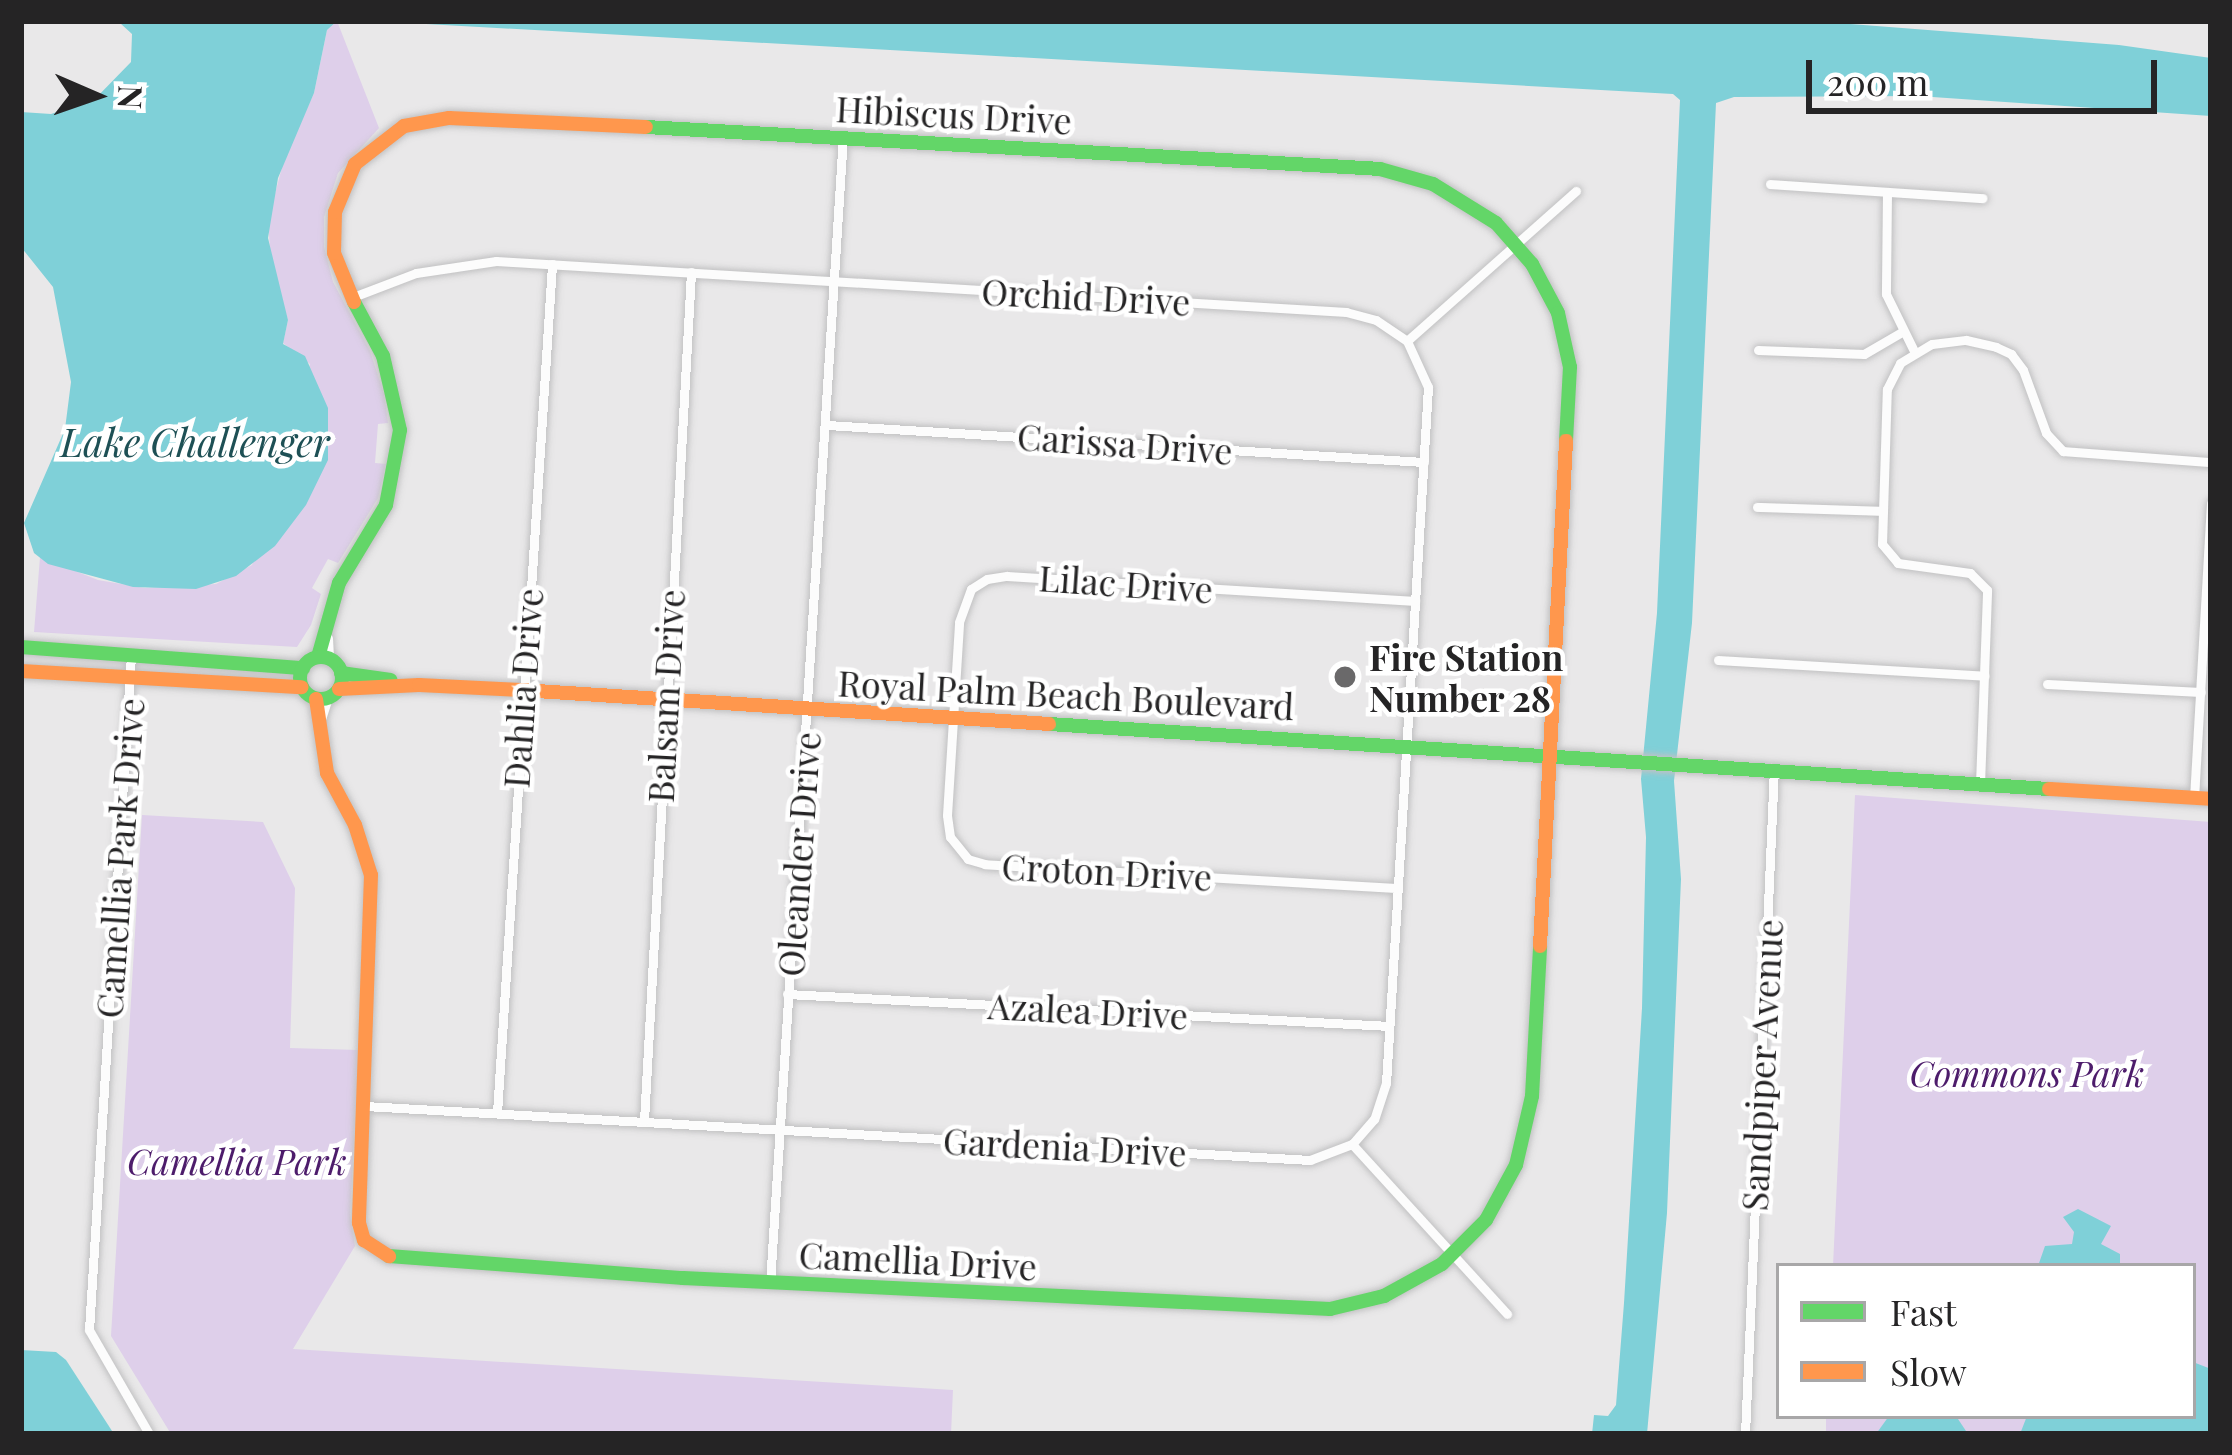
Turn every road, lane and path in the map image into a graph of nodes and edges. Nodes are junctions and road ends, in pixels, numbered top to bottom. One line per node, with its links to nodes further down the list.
1 (843, 137): 6 (street, Hibiscus Drive); 9 (street, Oleander Drive); 10 (street, Hibiscus Drive)
2 (1770, 184): 4 (street)
3 (1576, 191): 6 (street)
4 (1887, 192): 5 (street); 11 (street)
5 (1983, 198)
6 (1515, 242): 12 (street); 41 (street, Hibiscus Drive)
7 (552, 264): 8 (street, Orchid Drive); 10 (street, Orchid Drive); 35 (street, Dahlia Drive)
8 (691, 272): 9 (street, Orchid Drive); 37 (street, Balsam Drive)
9 (834, 282): 12 (street, Orchid Drive); 15 (street, Oleander Drive)
10 (353, 297): 26 (street, Hibiscus Drive)
11 (1900, 333): 13 (street); 14 (street)
12 (1407, 341): 16 (street)
13 (1758, 350)
14 (1914, 351): 17 (street); 20 (street)
15 (826, 425): 16 (street, Carissa Drive); 38 (street, Oleander Drive)
16 (1424, 462): 21 (street)
17 (2211, 462)
18 (2211, 503): 22 (street)
19 (1757, 507): 20 (street)
20 (1882, 511): 31 (street)
21 (1415, 601): 39 (street, Lilac Drive); 40 (street)
22 (2208, 613): 24 (street)
23 (21, 647): 25 (street)
24 (2207, 647): 36 (street)
25 (131, 655): 28 (street); 30 (street, Camellia Park Drive)
26 (324, 658): 28 (street); 34 (street)
27 (1718, 660): 31 (street)
28 (303, 668): 33 (street)
29 (21, 671): 30 (street)
30 (130, 676): 33 (street); 57 (street, Camellia Park Drive)
31 (1985, 676): 43 (street)
32 (2047, 684): 36 (street)
33 (302, 687): 34 (street)
34 (331, 690): 35 (street, Royal Palm Beach Boulevard); 49 (street, Camellia Drive)
35 (521, 690): 37 (street, Royal Palm Beach Boulevard); 50 (street, Dahlia Drive)
36 (2201, 692): 44 (street)
37 (664, 700): 38 (street, Royal Palm Beach Boulevard); 51 (street, Balsam Drive)
38 (809, 709): 39 (street, Royal Palm Beach Boulevard); 47 (street, Oleander Drive)
39 (954, 718): 40 (street, Royal Palm Beach Boulevard); 46 (street, Croton Drive)
40 (1405, 745): 41 (street, Royal Palm Beach Boulevard); 46 (street)
41 (1550, 754): 42 (street, Royal Palm Beach Boulevard); 54 (street, Camellia Drive)
42 (1774, 768): 43 (street, Royal Palm Beach Boulevard); 58 (street, Sandpiper Avenue)
43 (1980, 784): 44 (street, Royal Palm Beach Boulevard)
44 (2194, 798): 45 (street, Royal Palm Beach Boulevard)
45 (2211, 799)
46 (1396, 888): 48 (street)
47 (787, 994): 48 (street, Azalea Drive); 52 (street, Oleander Drive)
48 (1389, 1026): 53 (street)
49 (365, 1106): 50 (street, Gardenia Drive); 55 (street, Camellia Drive)
50 (497, 1113): 51 (street, Gardenia Drive)
51 (644, 1121): 52 (street, Gardenia Drive)
52 (779, 1129): 53 (street, Gardenia Drive); 55 (street, Oleander Drive)
53 (1352, 1144): 54 (street)
54 (1453, 1255): 55 (street, Camellia Drive); 56 (street)
55 (770, 1283)
56 (1507, 1314)
57 (149, 1434)
58 (1745, 1434)

